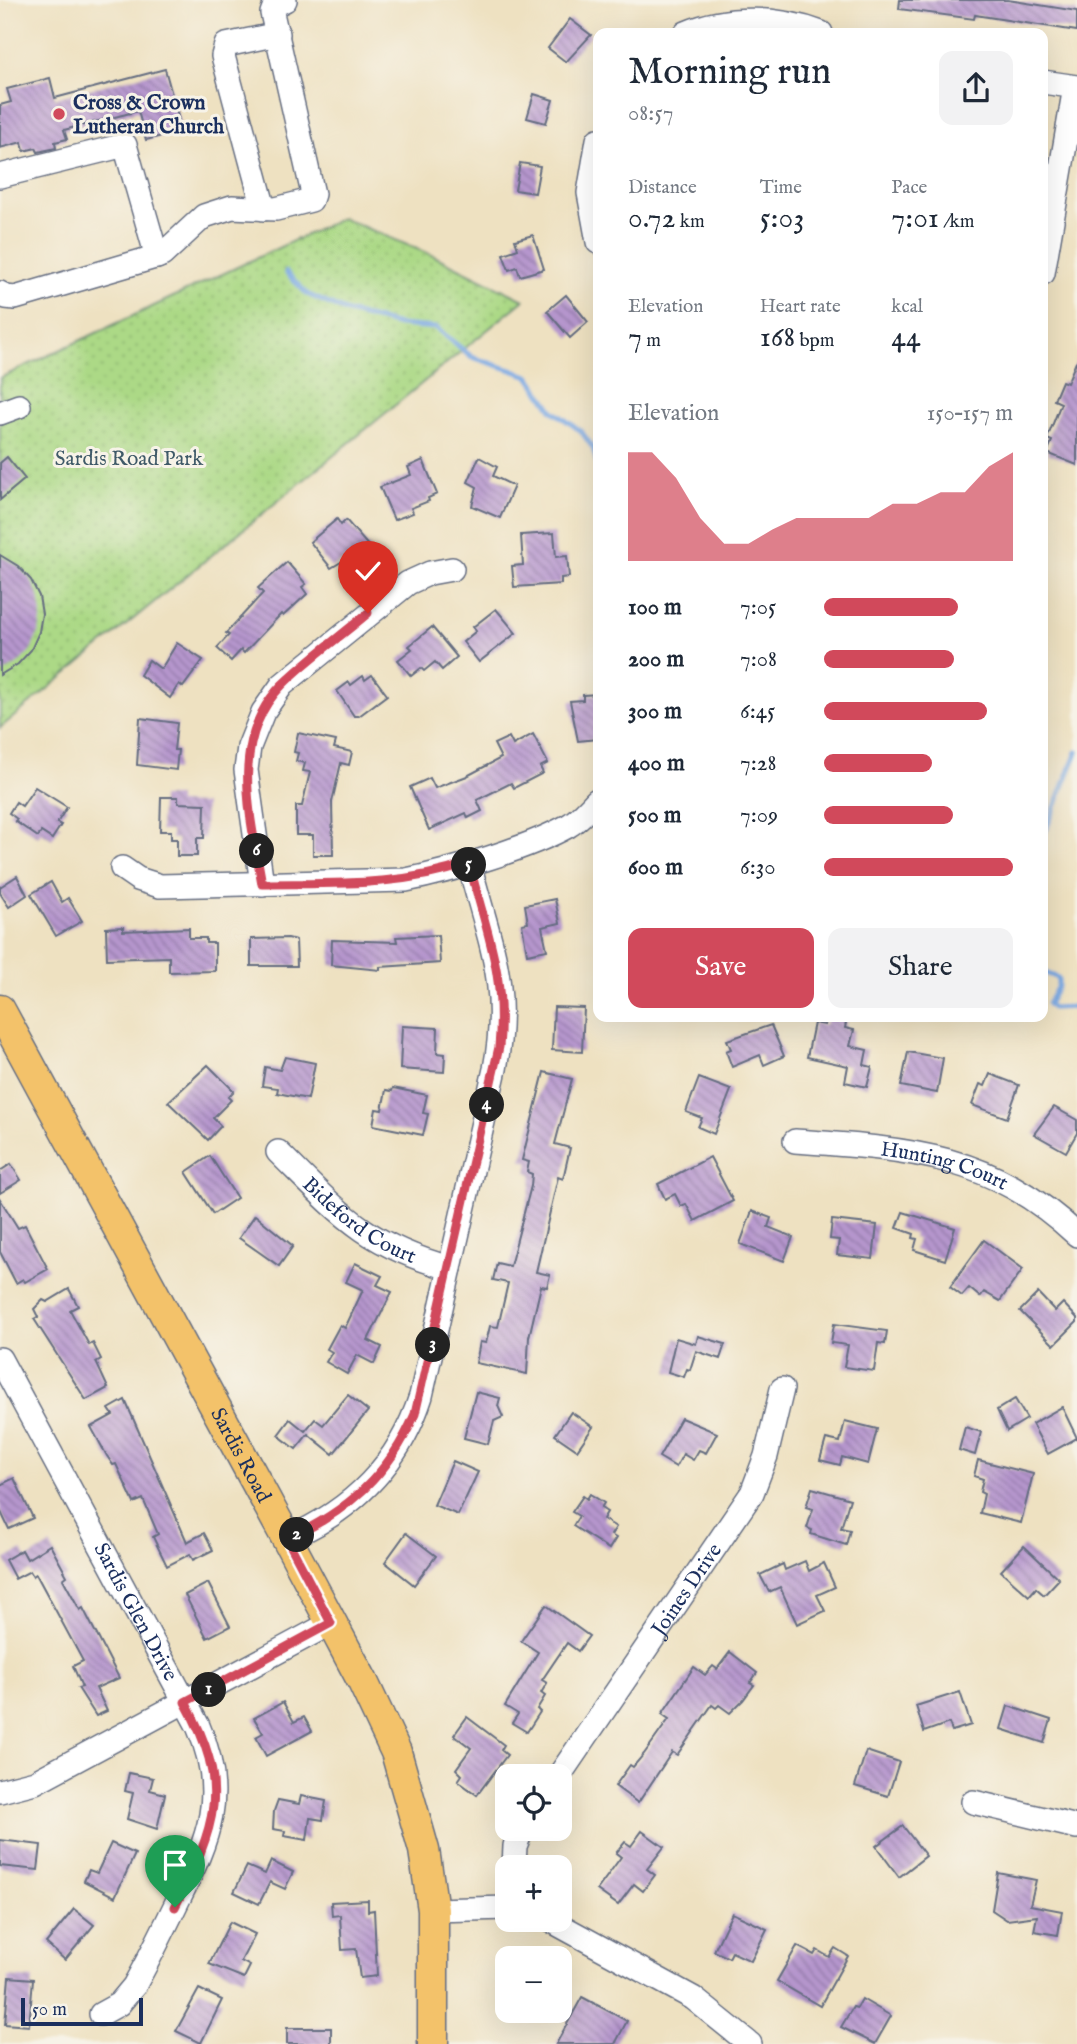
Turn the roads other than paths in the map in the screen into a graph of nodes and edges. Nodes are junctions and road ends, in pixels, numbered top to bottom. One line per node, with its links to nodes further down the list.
1 (285, 0): 4 (street)
2 (702, 28): 3 (street)
3 (805, 28)
4 (278, 34): 9 (street); 9 (street)
5 (1048, 83): 6 (street)
6 (1076, 87): 11 (street)
7 (593, 169): 10 (street)
8 (0, 176): 12 (street)
9 (264, 209): 12 (street)
10 (593, 215)
11 (1048, 245)
12 (157, 257): 13 (street)
13 (0, 293)
14 (452, 569): 18 (street)
15 (593, 804): 16 (street)
16 (469, 863): 18 (street); 23 (street)
17 (122, 868): 18 (street)
18 (262, 884)
19 (0, 1010): 26 (main road, Sardis Road)
20 (795, 1141): 22 (street, Hunting Court)
21 (278, 1152): 23 (street, Bideford Court)
22 (1077, 1235)
23 (450, 1268): 26 (street)
24 (0, 1359): 28 (street, Sardis Glen Drive)
25 (782, 1390): 29 (street, Joines Drive)
26 (287, 1539): 27 (main road, Sardis Road)
27 (331, 1623): 28 (street); 34 (main road, Sardis Road)
28 (185, 1702): 30 (street); 36 (street, Sardis Glen Drive)
29 (567, 1764)
30 (0, 1791)
31 (973, 1802): 32 (street)
32 (1077, 1827)
33 (495, 1908): 34 (street)
34 (433, 1910): 37 (main road, Sardis Road)
35 (572, 1932): 38 (street)
36 (101, 2014)
37 (433, 2044)
38 (750, 2044)

